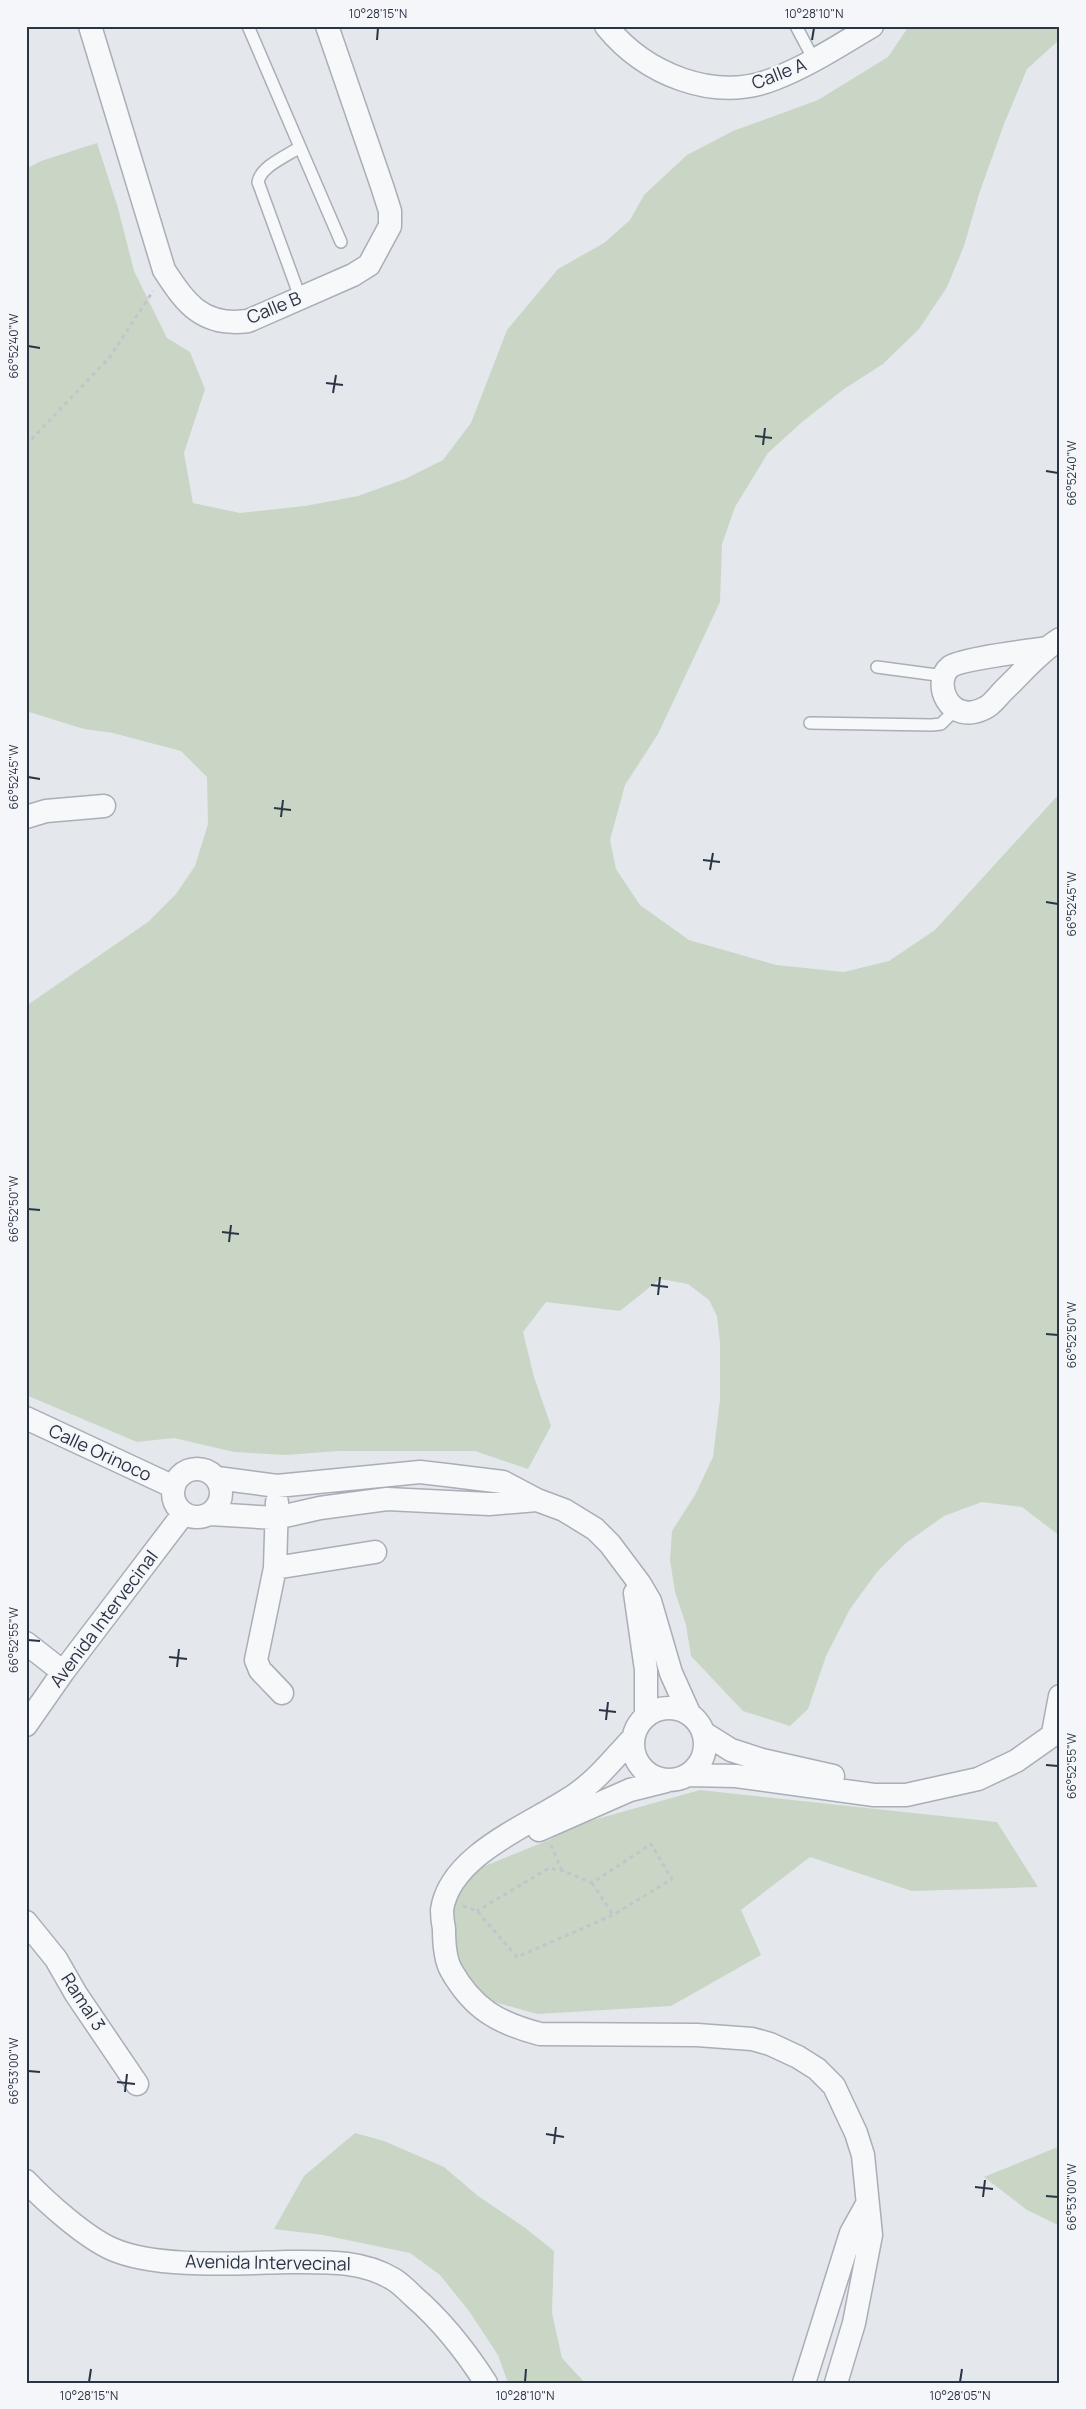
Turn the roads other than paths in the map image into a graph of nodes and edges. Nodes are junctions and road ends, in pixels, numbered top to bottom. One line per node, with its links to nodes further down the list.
1 (90, 26): 10 (street, Calle B)
2 (248, 26): 8 (lane)
3 (327, 26): 10 (street, Calle B)
4 (606, 26): 7 (street, Calle A)
5 (796, 26): 7 (lane)
6 (872, 26): 7 (street, Calle A)
7 (814, 60)
8 (300, 147): 9 (lane); 10 (lane)
9 (341, 242)
10 (300, 297)
11 (1053, 644): 13 (street); 14 (street)
12 (877, 667): 13 (lane)
13 (944, 676): 14 (street)
14 (955, 710): 15 (lane)
15 (810, 723)
16 (104, 806): 17 (street)
17 (26, 817)
18 (26, 1418): 22 (street, Calle Orinoco)
19 (446, 1474): 21 (street); 23 (street); 24 (street)
20 (217, 1478): 21 (street); 22 (street); 26 (street)
21 (277, 1486): 27 (street)
22 (174, 1487): 25 (street)
23 (537, 1500): 24 (street); 30 (street)
24 (444, 1502): 27 (street)
25 (184, 1513): 26 (street); 32 (street, Avenida Intervecinal)
26 (210, 1514): 27 (street)
27 (276, 1518): 29 (street)
28 (375, 1552): 29 (street)
29 (275, 1568): 33 (street)
30 (631, 1573): 35 (street); 36 (street)
31 (26, 1643): 32 (street)
32 (63, 1672): 37 (street, Avenida Intervecinal)
33 (282, 1693)
34 (1060, 1696): 38 (street)
35 (689, 1713): 36 (street); 39 (street)
36 (646, 1716): 40 (street)
37 (26, 1725)
38 (1056, 1731): 43 (street)
39 (704, 1733): 41 (street); 43 (street)
40 (633, 1738): 42 (street); 44 (street)
41 (689, 1775): 42 (street); 43 (street)
42 (666, 1781): 44 (street)
43 (906, 1795)
44 (500, 1841): 48 (street)
45 (26, 1922): 46 (street, Ramal 3)
46 (138, 2084)
47 (26, 2180): 51 (street, Avenida Intervecinal)
48 (866, 2206): 49 (street); 50 (street)
49 (815, 2349): 50 (street); 52 (street)
50 (844, 2360): 53 (street)
51 (486, 2383)
52 (804, 2383)
53 (836, 2383)

